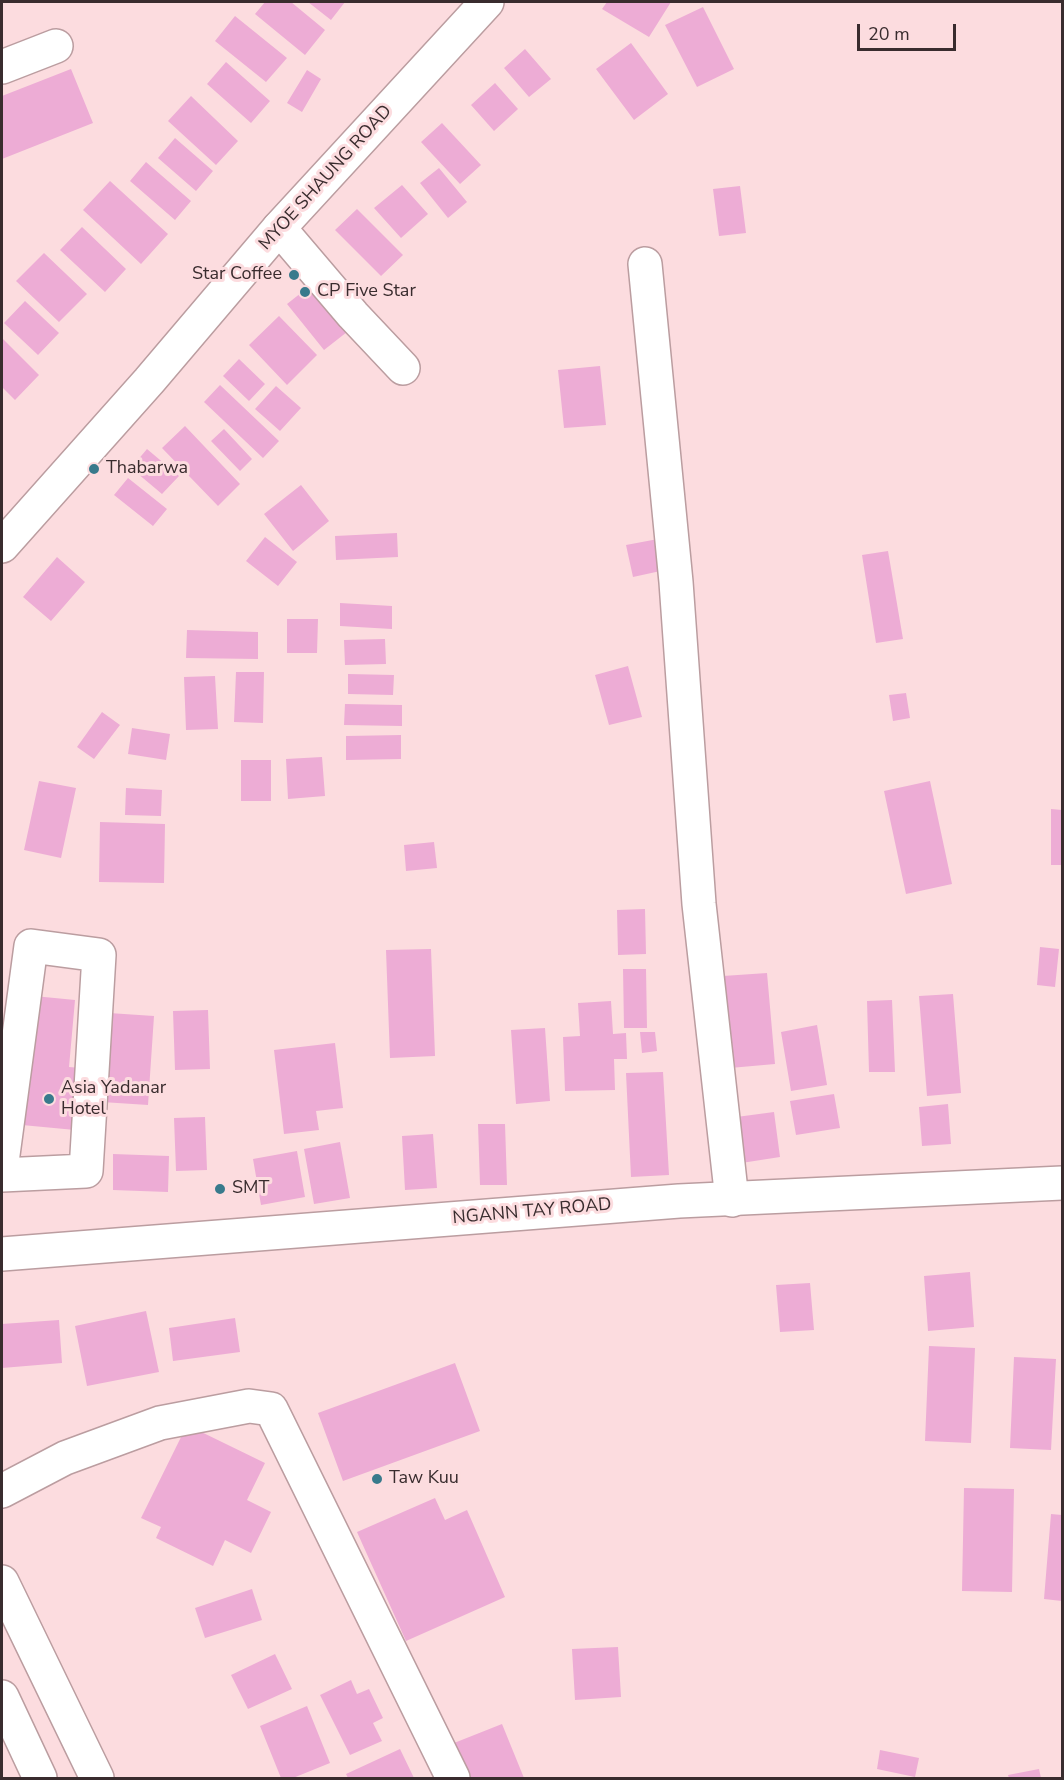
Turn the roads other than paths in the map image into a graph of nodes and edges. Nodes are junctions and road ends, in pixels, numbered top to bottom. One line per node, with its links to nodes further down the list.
1 (487, 2): 4 (main road, MYOE SHAUNG ROAD)
2 (56, 46): 3 (main road)
3 (2, 67)
4 (279, 228): 6 (main road); 7 (main road, MYOE SHAUNG ROAD)
5 (645, 264): 11 (main road)
6 (403, 368)
7 (2, 546)
8 (2, 1162): 9 (main road)
9 (2, 1175)
10 (1062, 1183): 11 (main road, NGANN TAY ROAD)
11 (732, 1200): 12 (main road, NGANN TAY ROAD)
12 (2, 1254)
13 (2, 1491): 18 (main road)
14 (2, 1582): 17 (main road)
15 (2, 1697): 16 (main road)
16 (40, 1779)
17 (97, 1779)
18 (453, 1779)

